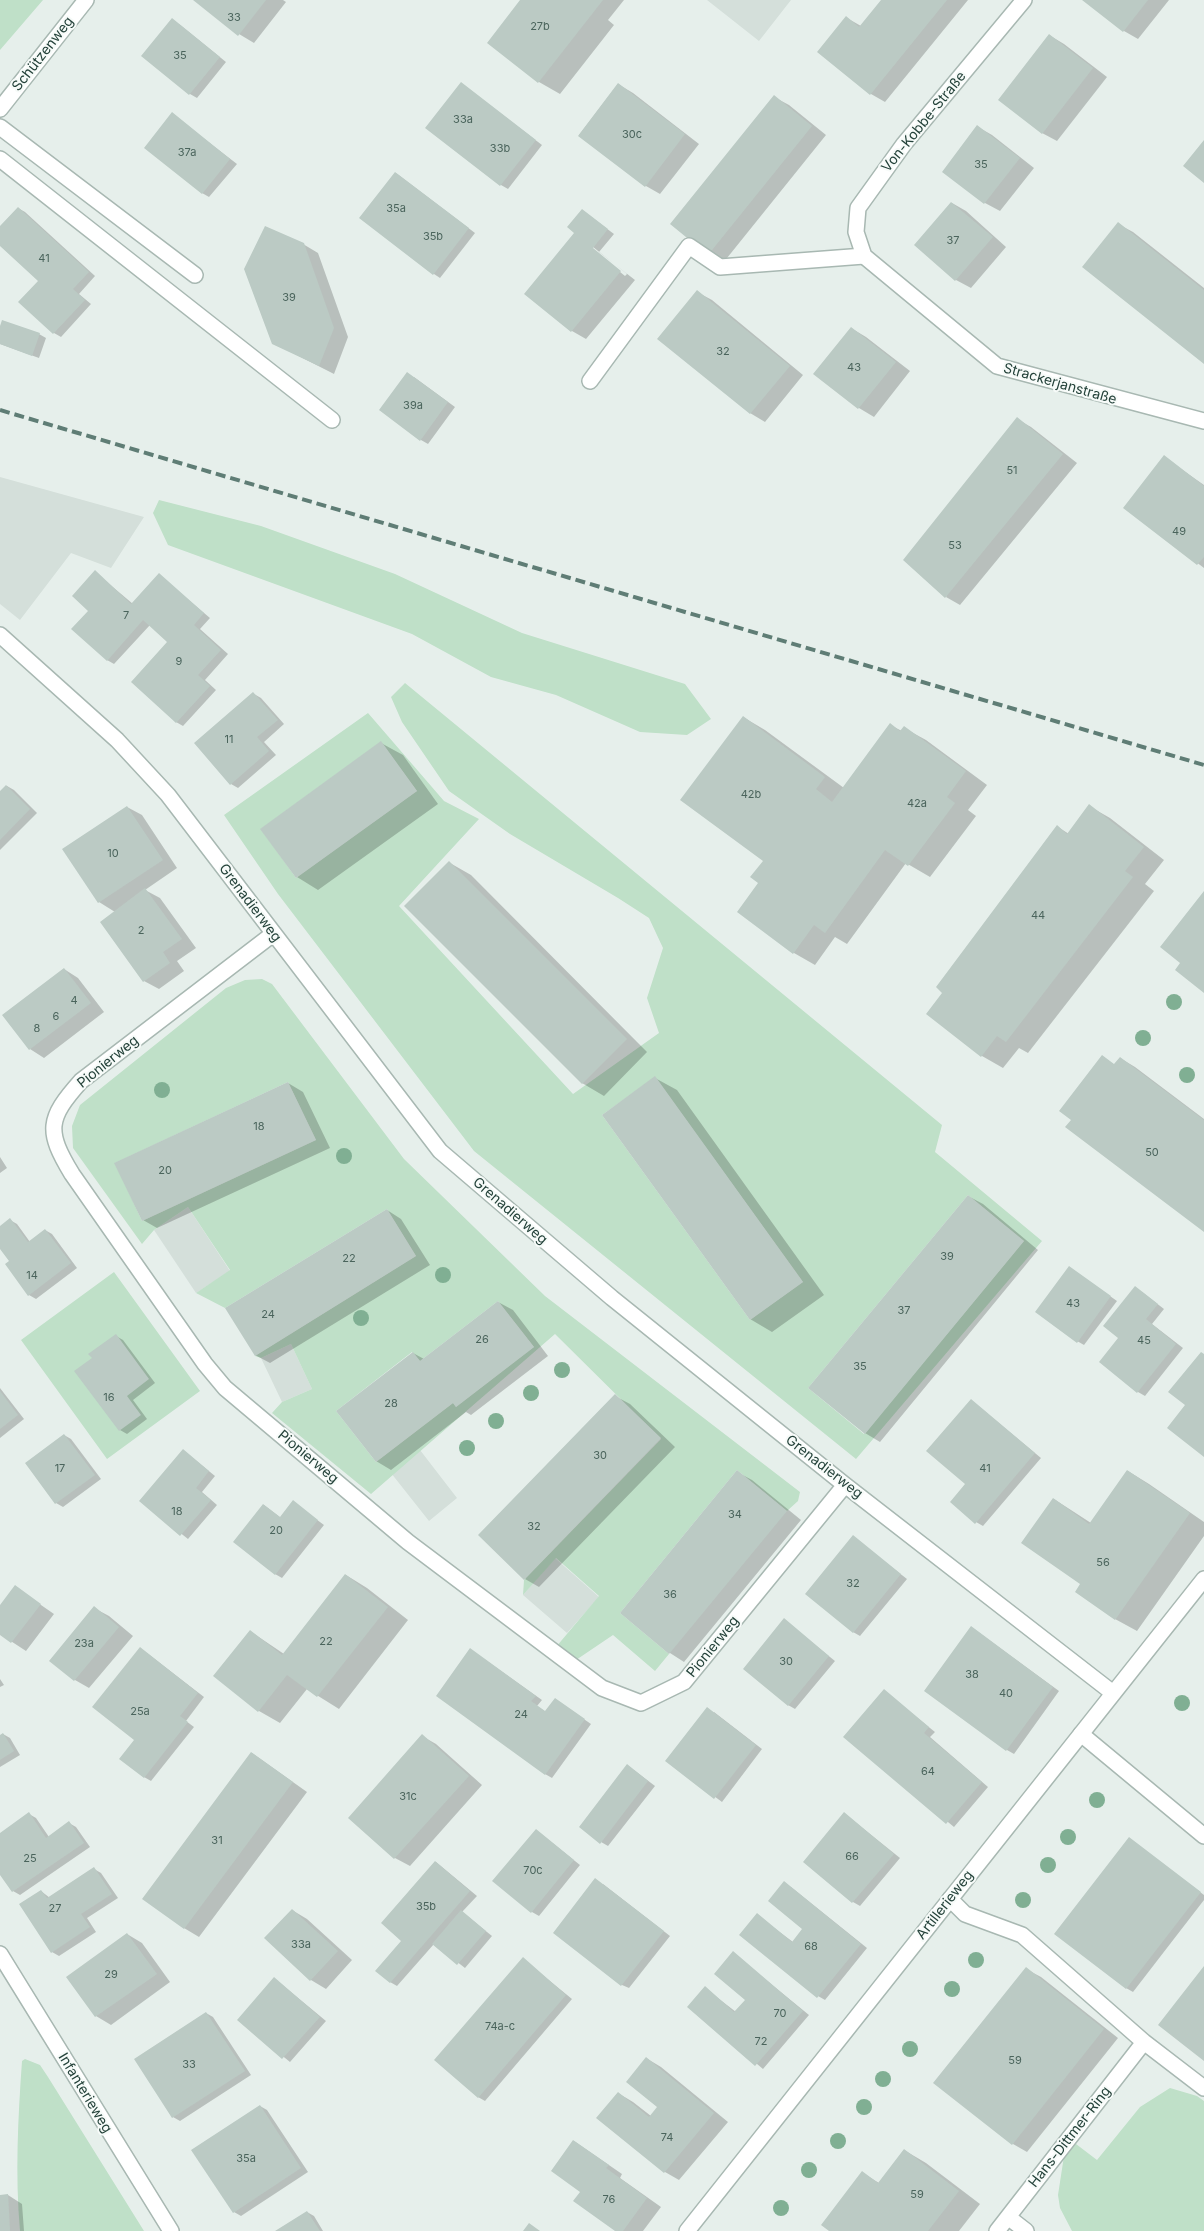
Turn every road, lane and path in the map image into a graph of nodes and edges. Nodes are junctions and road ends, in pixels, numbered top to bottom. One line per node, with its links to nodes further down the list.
1 (86, 0): 3 (street, Schützenweg)
2 (1024, 0): 6 (street, Von-Kobbe-Straße)
3 (0, 109)
4 (0, 127): 7 (street)
5 (0, 158): 9 (street)
6 (864, 256): 8 (street); 10 (street, Strackerjanstraße)
7 (196, 275)
8 (590, 381)
9 (332, 420)
10 (1204, 422)
11 (0, 635): 12 (street, Grenadierweg)
12 (273, 934): 13 (street, Grenadierweg); 13 (street, Pionierweg)
13 (845, 1484): 15 (street, Grenadierweg)
14 (1204, 1579): 15 (street, Artillerieweg)
15 (1114, 1693): 16 (street, Artillerieweg)
16 (1081, 1734): 17 (street); 18 (street, Artillerieweg)
17 (1204, 1836)
18 (950, 1899): 20 (street); 24 (street, Artillerieweg)
19 (0, 1954): 23 (street, Infanterieweg)
20 (1144, 2042): 21 (street); 22 (street, Hans-Dittmer-Ring)
21 (1204, 2088)
22 (1008, 2217): 25 (street, Hans-Dittmer-Ring); 26 (street)
23 (171, 2231)
24 (687, 2231)
25 (997, 2231)
26 (1026, 2231)

